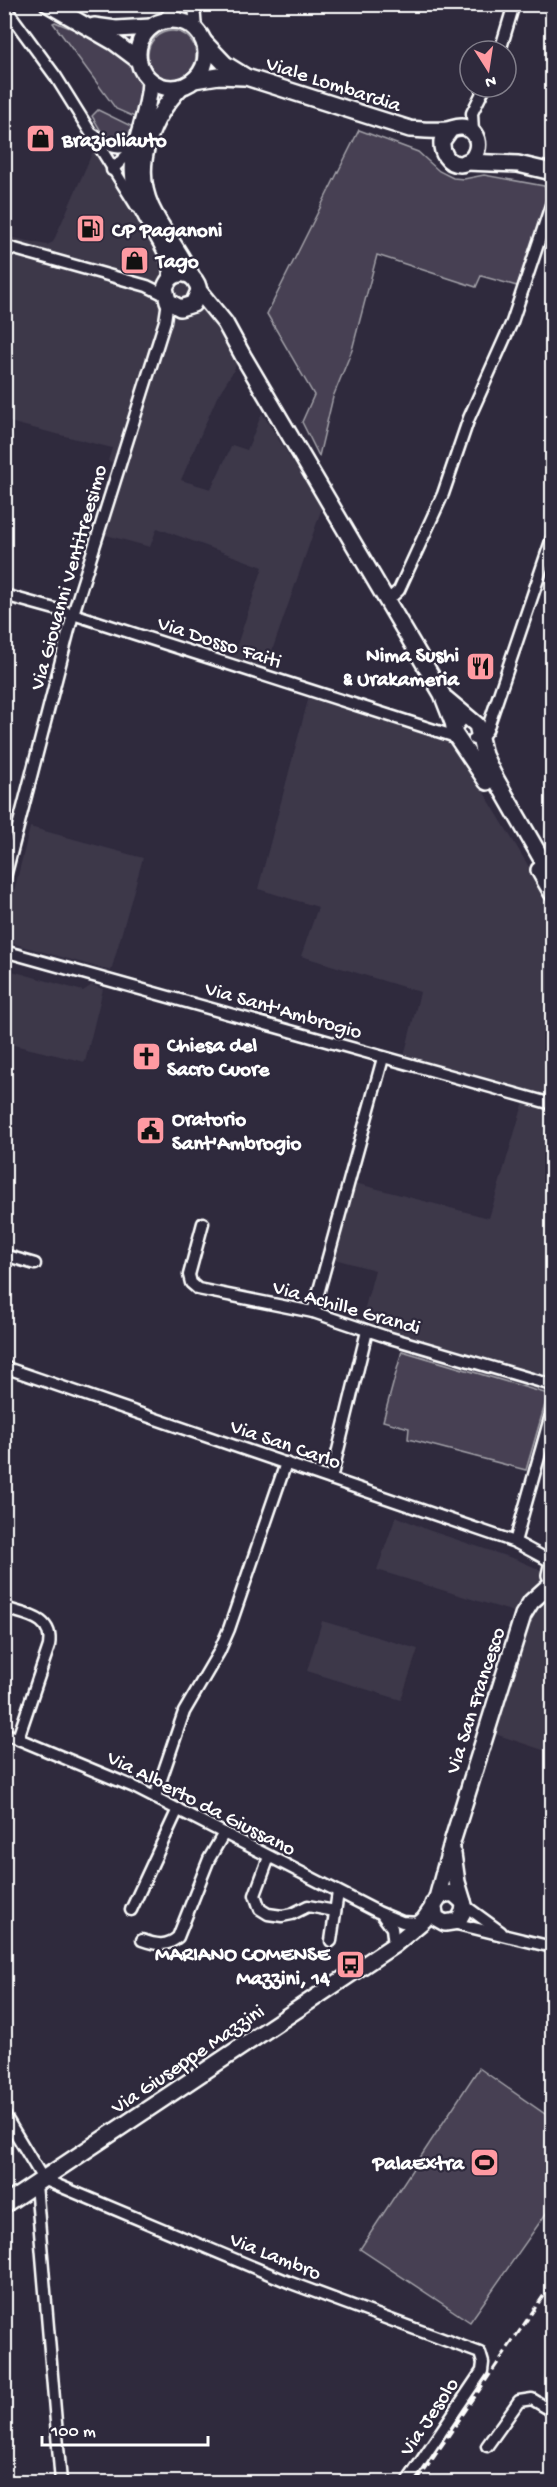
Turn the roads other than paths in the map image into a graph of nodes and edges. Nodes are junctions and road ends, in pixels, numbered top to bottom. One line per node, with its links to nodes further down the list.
1 (48, 4): 6 (street)
2 (176, 4): 7 (street)
3 (194, 4): 8 (street)
4 (514, 4): 9 (street)
5 (4, 6): 16 (street)
6 (82, 24): 7 (street); 10 (street)
7 (156, 24): 8 (street); 10 (street)
8 (200, 36): 11 (street, Viale Lombardia); 13 (street)
9 (504, 39)
10 (138, 60): 12 (street)
11 (246, 77): 13 (street, Viale Lombardia); 17 (street, Viale Lombardia)
12 (150, 81): 13 (street); 20 (street)
13 (188, 84): 29 (street)
14 (478, 99): 15 (street)
15 (476, 102): 18 (street); 19 (street)
16 (87, 129): 20 (street); 24 (street)
17 (410, 129): 18 (street); 21 (street)
18 (453, 129): 19 (street); 21 (street)
19 (475, 138): 22 (street); 23 (street)
20 (135, 144): 24 (street); 27 (street)
21 (442, 151): 22 (street)
22 (466, 162): 23 (street)
23 (518, 164): 25 (street)
24 (112, 170): 27 (street)
25 (552, 171)
26 (552, 202): 35 (street)
27 (145, 216): 31 (street)
28 (4, 246): 31 (street)
29 (191, 275): 30 (street); 31 (street)
30 (200, 291): 31 (street); 32 (street)
31 (173, 295): 32 (street); 36 (street, Via Giovanni Ventitreesimo)
32 (243, 356): 35 (street)
33 (552, 538): 37 (street)
34 (4, 595): 36 (street, Via Dosso Faiti)
35 (387, 601): 38 (street)
36 (73, 614): 38 (street, Via Dosso Faiti); 40 (street, Via Giovanni Ventitreesimo)
37 (493, 711): 38 (street, Via Dosso Faiti); 38 (street)
38 (465, 730): 39 (street); 41 (street)
39 (552, 877)
40 (4, 881)
41 (552, 893)
42 (4, 951): 43 (street, Via Sant'Ambrogio)
43 (383, 1058): 44 (street, Via Sant'Ambrogio); 48 (street)
44 (552, 1104)
45 (203, 1223): 48 (street, Via Achille Grandi)
46 (4, 1255): 47 (street)
47 (35, 1264)
48 (313, 1312): 49 (street, Via Achille Grandi)
49 (367, 1331): 51 (street, Via Achille Grandi); 54 (street)
50 (4, 1367): 53 (street, Via San Carlo)
51 (552, 1384)
52 (552, 1411): 55 (street)
53 (286, 1463): 54 (street, Via San Carlo); 61 (street)
54 (331, 1479): 55 (street, Via San Carlo)
55 (515, 1542): 56 (street, Via San Carlo)
56 (552, 1564): 57 (street, Via San Francesco)
57 (552, 1581): 64 (street, Via San Francesco)
58 (4, 1608): 60 (street)
59 (4, 1733): 60 (street, Via Alberto da Giussano)
60 (18, 1738): 61 (street, Via Alberto da Giussano)
61 (155, 1797): 62 (street, Via Alberto da Giussano)
62 (178, 1809): 63 (street, Via Alberto da Giussano); 69 (street)
63 (224, 1833): 65 (street, Via Alberto da Giussano); 76 (street)
64 (453, 1839): 67 (street, Via San Francesco); 68 (street, Via San Francesco)
65 (269, 1857): 66 (street, Via Alberto da Giussano); 70 (street)
66 (338, 1892): 70 (street); 71 (street, Via Alberto da Giussano)
67 (435, 1901): 68 (street); 72 (street, Via Giuseppe Mazzini); 73 (street)
68 (464, 1903): 73 (street); 74 (street)
69 (131, 1910)
70 (335, 1911): 77 (street)
71 (378, 1912): 72 (street, Via Alberto da Giussano); 75 (street, Via Alberto da Giussano)
72 (420, 1923): 75 (street, Via Giuseppe Mazzini)
73 (449, 1923): 74 (street); 75 (street, Via Giuseppe Mazzini)
74 (509, 1936): 78 (street)
75 (398, 1939): 80 (street, Via Giuseppe Mazzini)
76 (142, 1940)
77 (331, 1941)
78 (552, 1947)
79 (4, 2114): 80 (street)
80 (40, 2181): 81 (street, Via Giuseppe Mazzini); 82 (street, Via Lambro); 85 (street)
81 (4, 2205)
82 (482, 2371): 86 (street, Via Jesolo)
83 (552, 2411): 84 (street)
84 (488, 2446)
85 (61, 2482)
86 (406, 2482)

